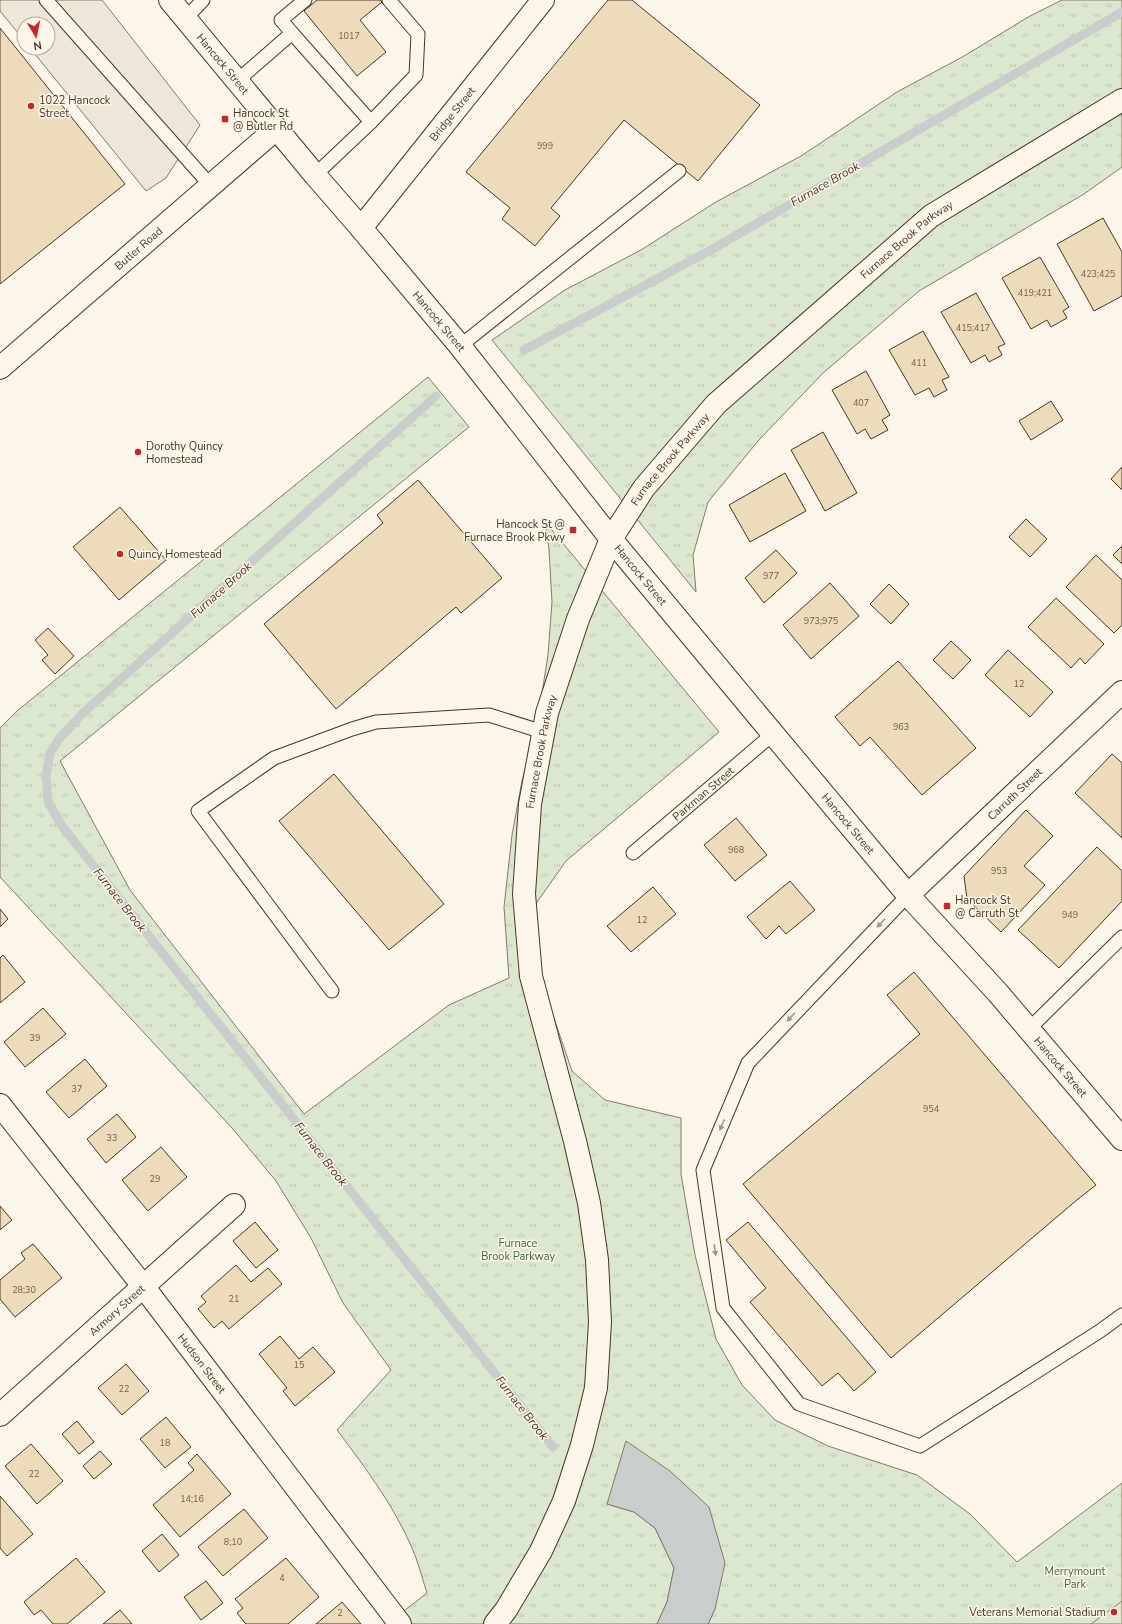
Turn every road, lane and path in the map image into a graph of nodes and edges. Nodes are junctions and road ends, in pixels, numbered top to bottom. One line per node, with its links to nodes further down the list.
1 (46, 0): 15 (lane)
2 (170, 0): 7 (main road, Hancock Street)
3 (203, 0): 7 (lane)
4 (305, 0): 8 (lane)
5 (389, 0): 11 (lane)
6 (543, 0): 16 (main road, Bridge Street)
7 (185, 19): 9 (main road, Hancock Street)
8 (292, 33): 9 (lane); 11 (lane)
9 (237, 81): 12 (main road, Hancock Street)
10 (1122, 100): 19 (main road, Furnace Brook Parkway)
11 (372, 122): 14 (lane)
12 (276, 129): 14 (main road, Hancock Street); 15 (main road, Butler Road)
13 (680, 170): 17 (lane)
14 (315, 175): 16 (main road, Hancock Street)
15 (210, 186): 18 (main road, Butler Road)
16 (361, 228): 17 (main road, Hancock Street)
17 (460, 346): 19 (main road, Hancock Street)
18 (0, 368)
19 (611, 539): 21 (main road, Furnace Brook Parkway); 22 (main road, Hancock Street)
20 (1122, 692): 24 (main road, Carruth Street)
21 (543, 732): 26 (lane); 35 (main road, Furnace Brook Parkway)
22 (773, 734): 23 (lane, Parkman Street); 24 (main road, Hancock Street)
23 (633, 853)
24 (908, 895): 27 (main road, Hancock Street); 32 (lane, one-way to 32)
25 (1122, 936): 27 (lane)
26 (332, 991)
27 (1029, 1029): 29 (main road, Hancock Street)
28 (0, 1105): 31 (main road, Hudson Street)
29 (1122, 1140)
30 (234, 1205): 31 (main road, Armory Street)
31 (143, 1286): 33 (main road, Armory Street); 34 (main road, Hudson Street)
32 (1122, 1315)
33 (0, 1415)
34 (400, 1624)
35 (495, 1624)

